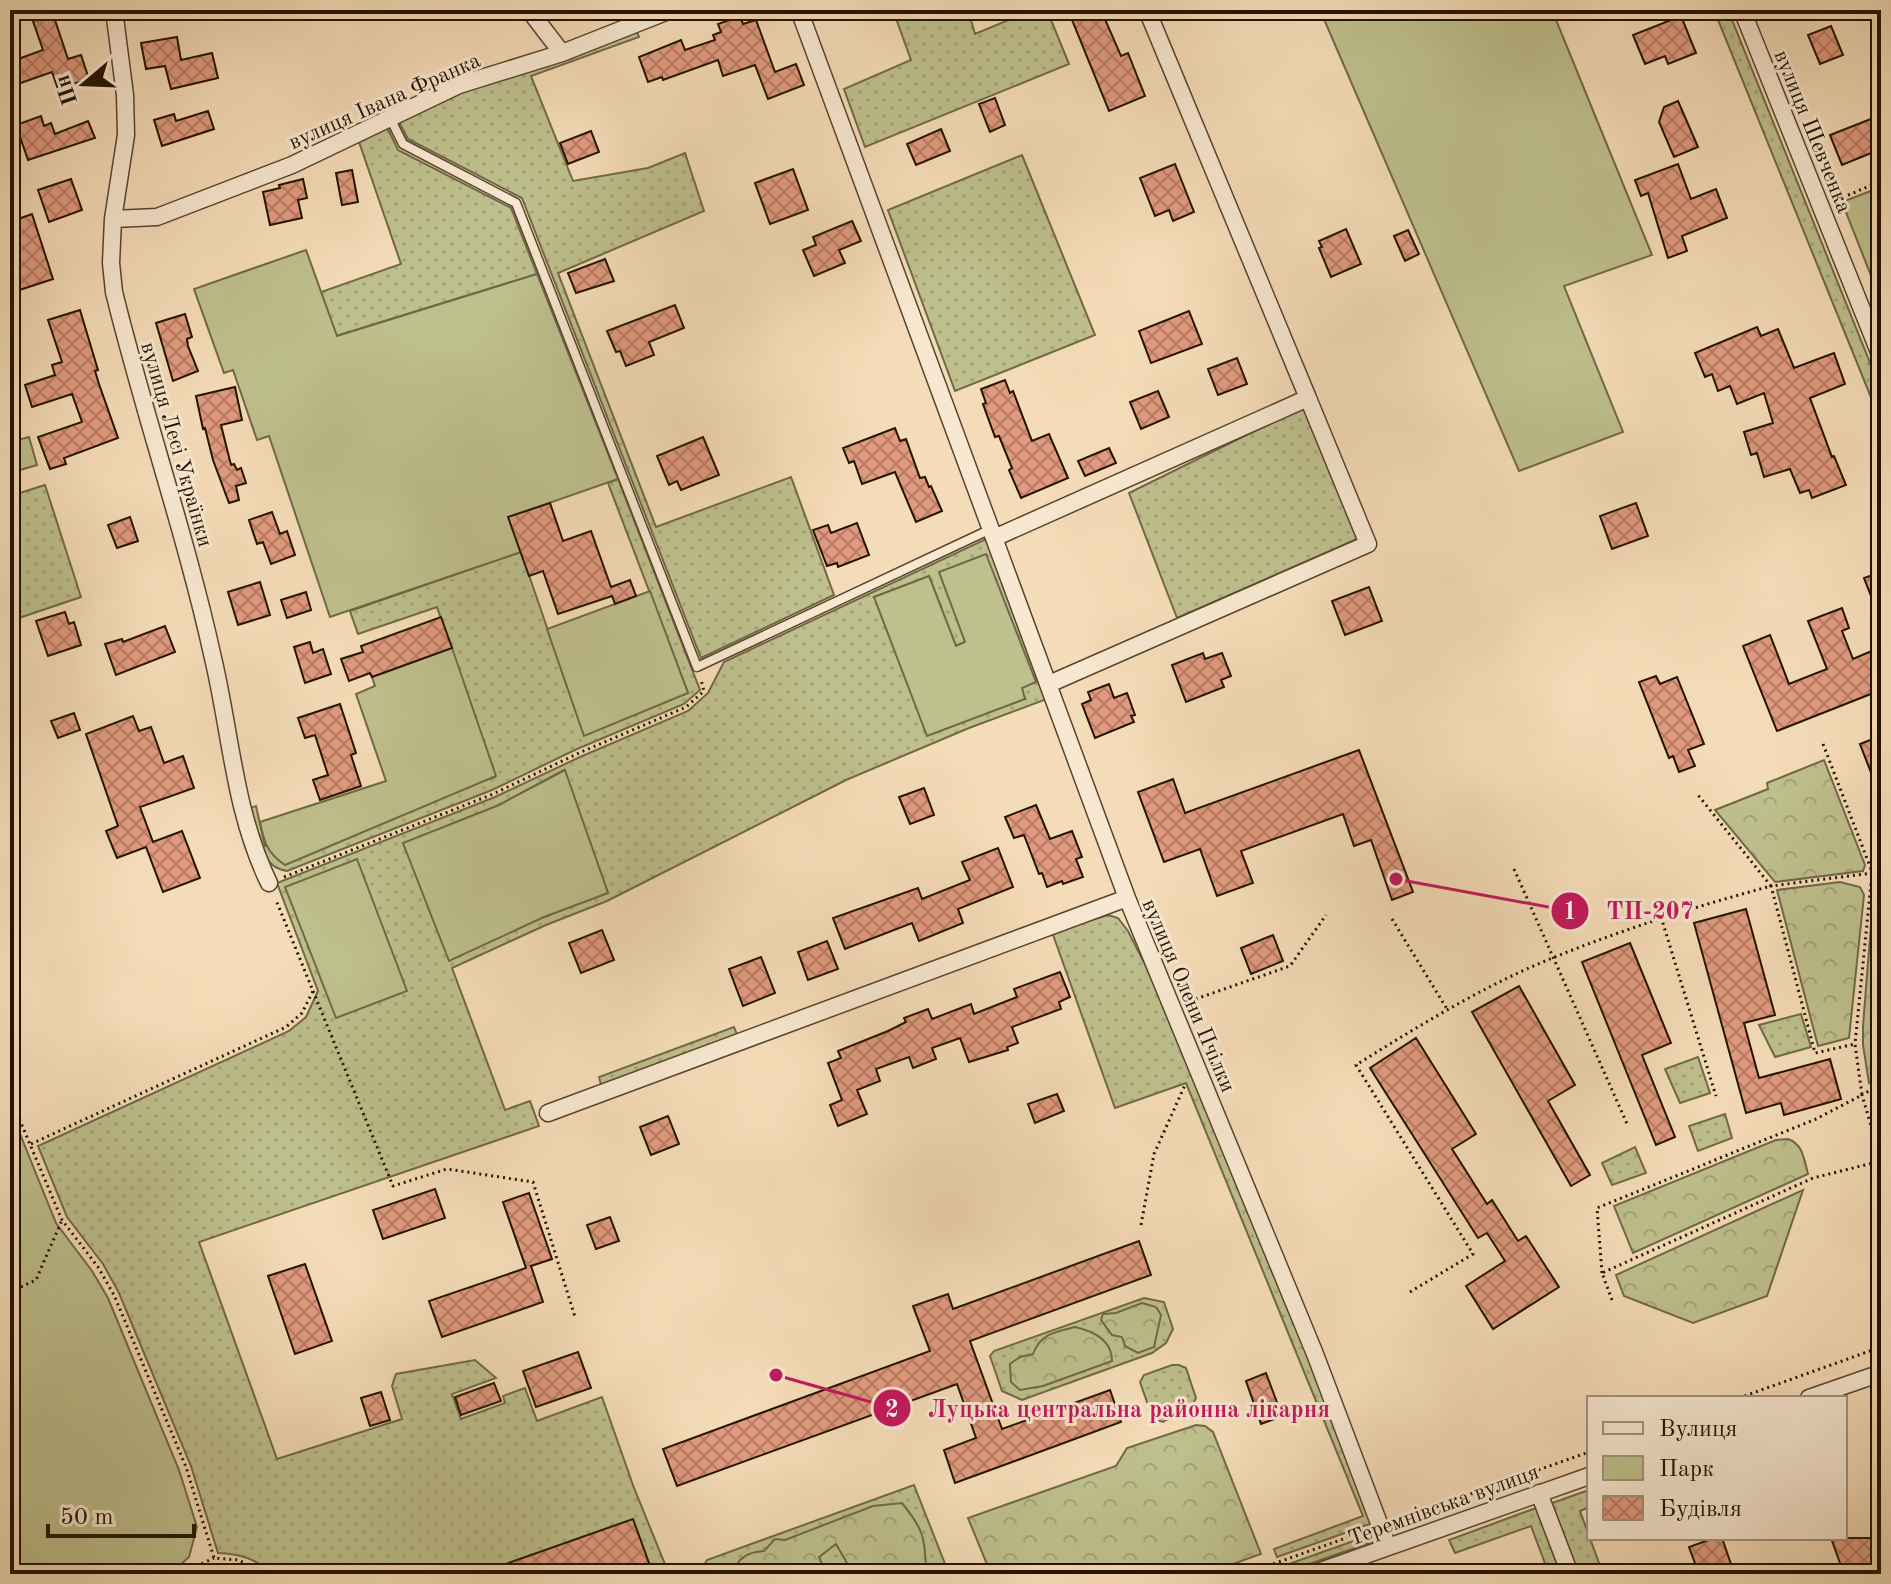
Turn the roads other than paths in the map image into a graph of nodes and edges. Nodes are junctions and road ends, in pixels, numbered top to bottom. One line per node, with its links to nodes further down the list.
1 (114, 10): 9 (street, вулиця Лесі Українки)
2 (529, 10): 7 (street)
3 (671, 10): 7 (street, вулиця Івана Франка)
4 (799, 10): 12 (street)
5 (1147, 10): 11 (street)
6 (1742, 10): 10 (street, вулиця Шевченка)
7 (562, 53): 8 (street, вулиця Івана Франка)
8 (390, 118): 9 (street, вулиця Івана Франка); 12 (lane)
9 (113, 219): 14 (street, вулиця Лесі Українки)
10 (1881, 357)
11 (1308, 398): 12 (street); 13 (street)
12 (992, 533): 13 (street)
13 (1049, 684): 15 (street)
14 (269, 883)
15 (1127, 898): 16 (street, вулиця Олени Пчілки); 21 (street, вулиця Олени Пчілки)
16 (548, 1113)
17 (1881, 1373): 18 (street)
18 (1815, 1396)
19 (1587, 1477): 20 (street, Теремнівська вулиця)
20 (1539, 1493): 21 (street, Теремнівська вулиця); 23 (street)
21 (1388, 1547): 22 (street, Теремнівська вулиця)
22 (1312, 1574)
23 (1570, 1574)

